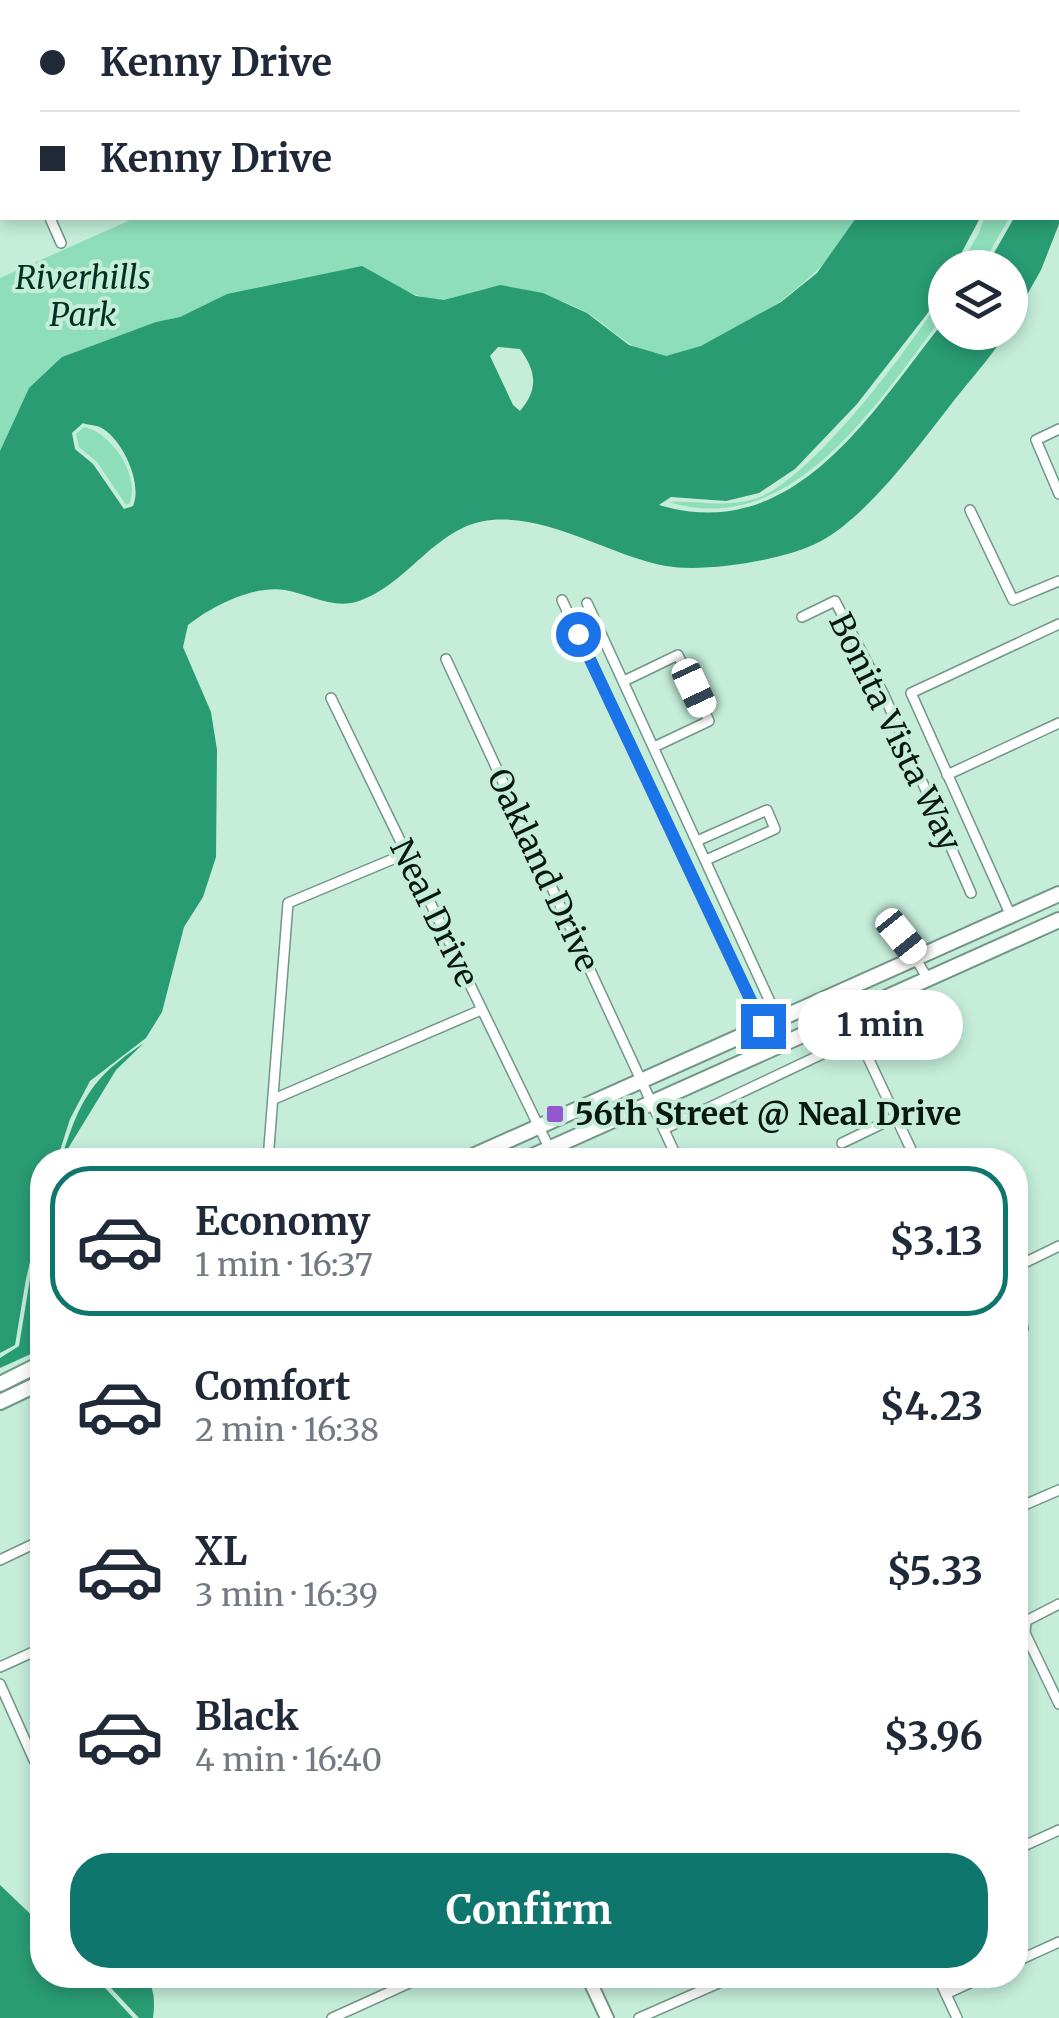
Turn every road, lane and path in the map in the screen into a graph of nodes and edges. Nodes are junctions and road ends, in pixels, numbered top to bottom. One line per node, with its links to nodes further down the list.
1 (51, 220): 2 (street)
2 (62, 244)
3 (1059, 429): 4 (street)
4 (1059, 494)
5 (970, 510): 6 (street)
6 (1059, 581)
7 (562, 600): 30 (street)
8 (586, 603): 12 (street)
9 (802, 617): 20 (street, Bonita Vista Way)
10 (1059, 624): 16 (street)
11 (446, 659): 34 (street, Oakland Drive)
12 (624, 681): 15 (street); 15 (street)
13 (332, 698): 18 (street, Neal Drive)
14 (1059, 723): 16 (street)
15 (654, 747): 17 (street)
16 (947, 775): 22 (street)
17 (697, 842): 19 (street); 19 (street)
18 (405, 854): 27 (street, Neal Drive); 35 (street)
19 (706, 860): 29 (street)
20 (971, 893)
21 (1059, 894): 22 (main road)
22 (1011, 916): 25 (main road)
23 (1059, 920): 26 (main road)
24 (897, 928): 25 (street)
25 (917, 956): 26 (street); 29 (main road)
26 (928, 978): 28 (main road)
27 (482, 1010): 35 (street); 38 (street, Neal Drive)
28 (848, 1015): 31 (street); 32 (main road)
29 (778, 1020): 30 (main road); 32 (street)
30 (763, 1026): 33 (street); 34 (main road)
31 (858, 1036): 37 (street); 39 (street)
32 (788, 1042): 33 (main road)
33 (773, 1048): 36 (main road)
34 (641, 1081): 36 (street, Oakland Drive); 38 (main road)
35 (274, 1100): 41 (street)
36 (651, 1102): 39 (street, Oakland Drive); 44 (main road)
37 (896, 1117): 40 (street); 46 (street)
38 (539, 1126): 42 (main road); 43 (street, Neal Drive)
39 (664, 1129): 45 (street, Oakland Drive)
40 (842, 1143)
41 (269, 1148)
42 (490, 1148)
43 (549, 1148)
44 (563, 1148)
45 (673, 1148)
46 (910, 1148)
47 (1059, 1246): 48 (street)
48 (1028, 1261)
49 (30, 1369): 50 (main road)
50 (0, 1384)
51 (30, 1388): 52 (main road)
52 (0, 1402)
53 (1059, 1490): 54 (street)
54 (1028, 1504)
55 (30, 1546): 56 (street)
56 (0, 1560)
57 (1059, 1604): 58 (street)
58 (1028, 1620)
59 (1028, 1639): 63 (street)
60 (30, 1654): 61 (street)
61 (0, 1668)
62 (0, 1684): 64 (street)
63 (1059, 1704)
64 (30, 1742)
65 (1059, 1830): 66 (street)
66 (1028, 1844)
67 (1059, 1942): 68 (street)
68 (1028, 1956)
69 (398, 1988): 75 (street)
70 (594, 1988): 76 (street)
71 (707, 1988): 77 (street)
72 (943, 1988): 74 (street)
73 (959, 1988): 74 (street)
74 (946, 1994): 78 (street)
75 (332, 2018)
76 (608, 2018)
77 (638, 2018)
78 (957, 2018)

